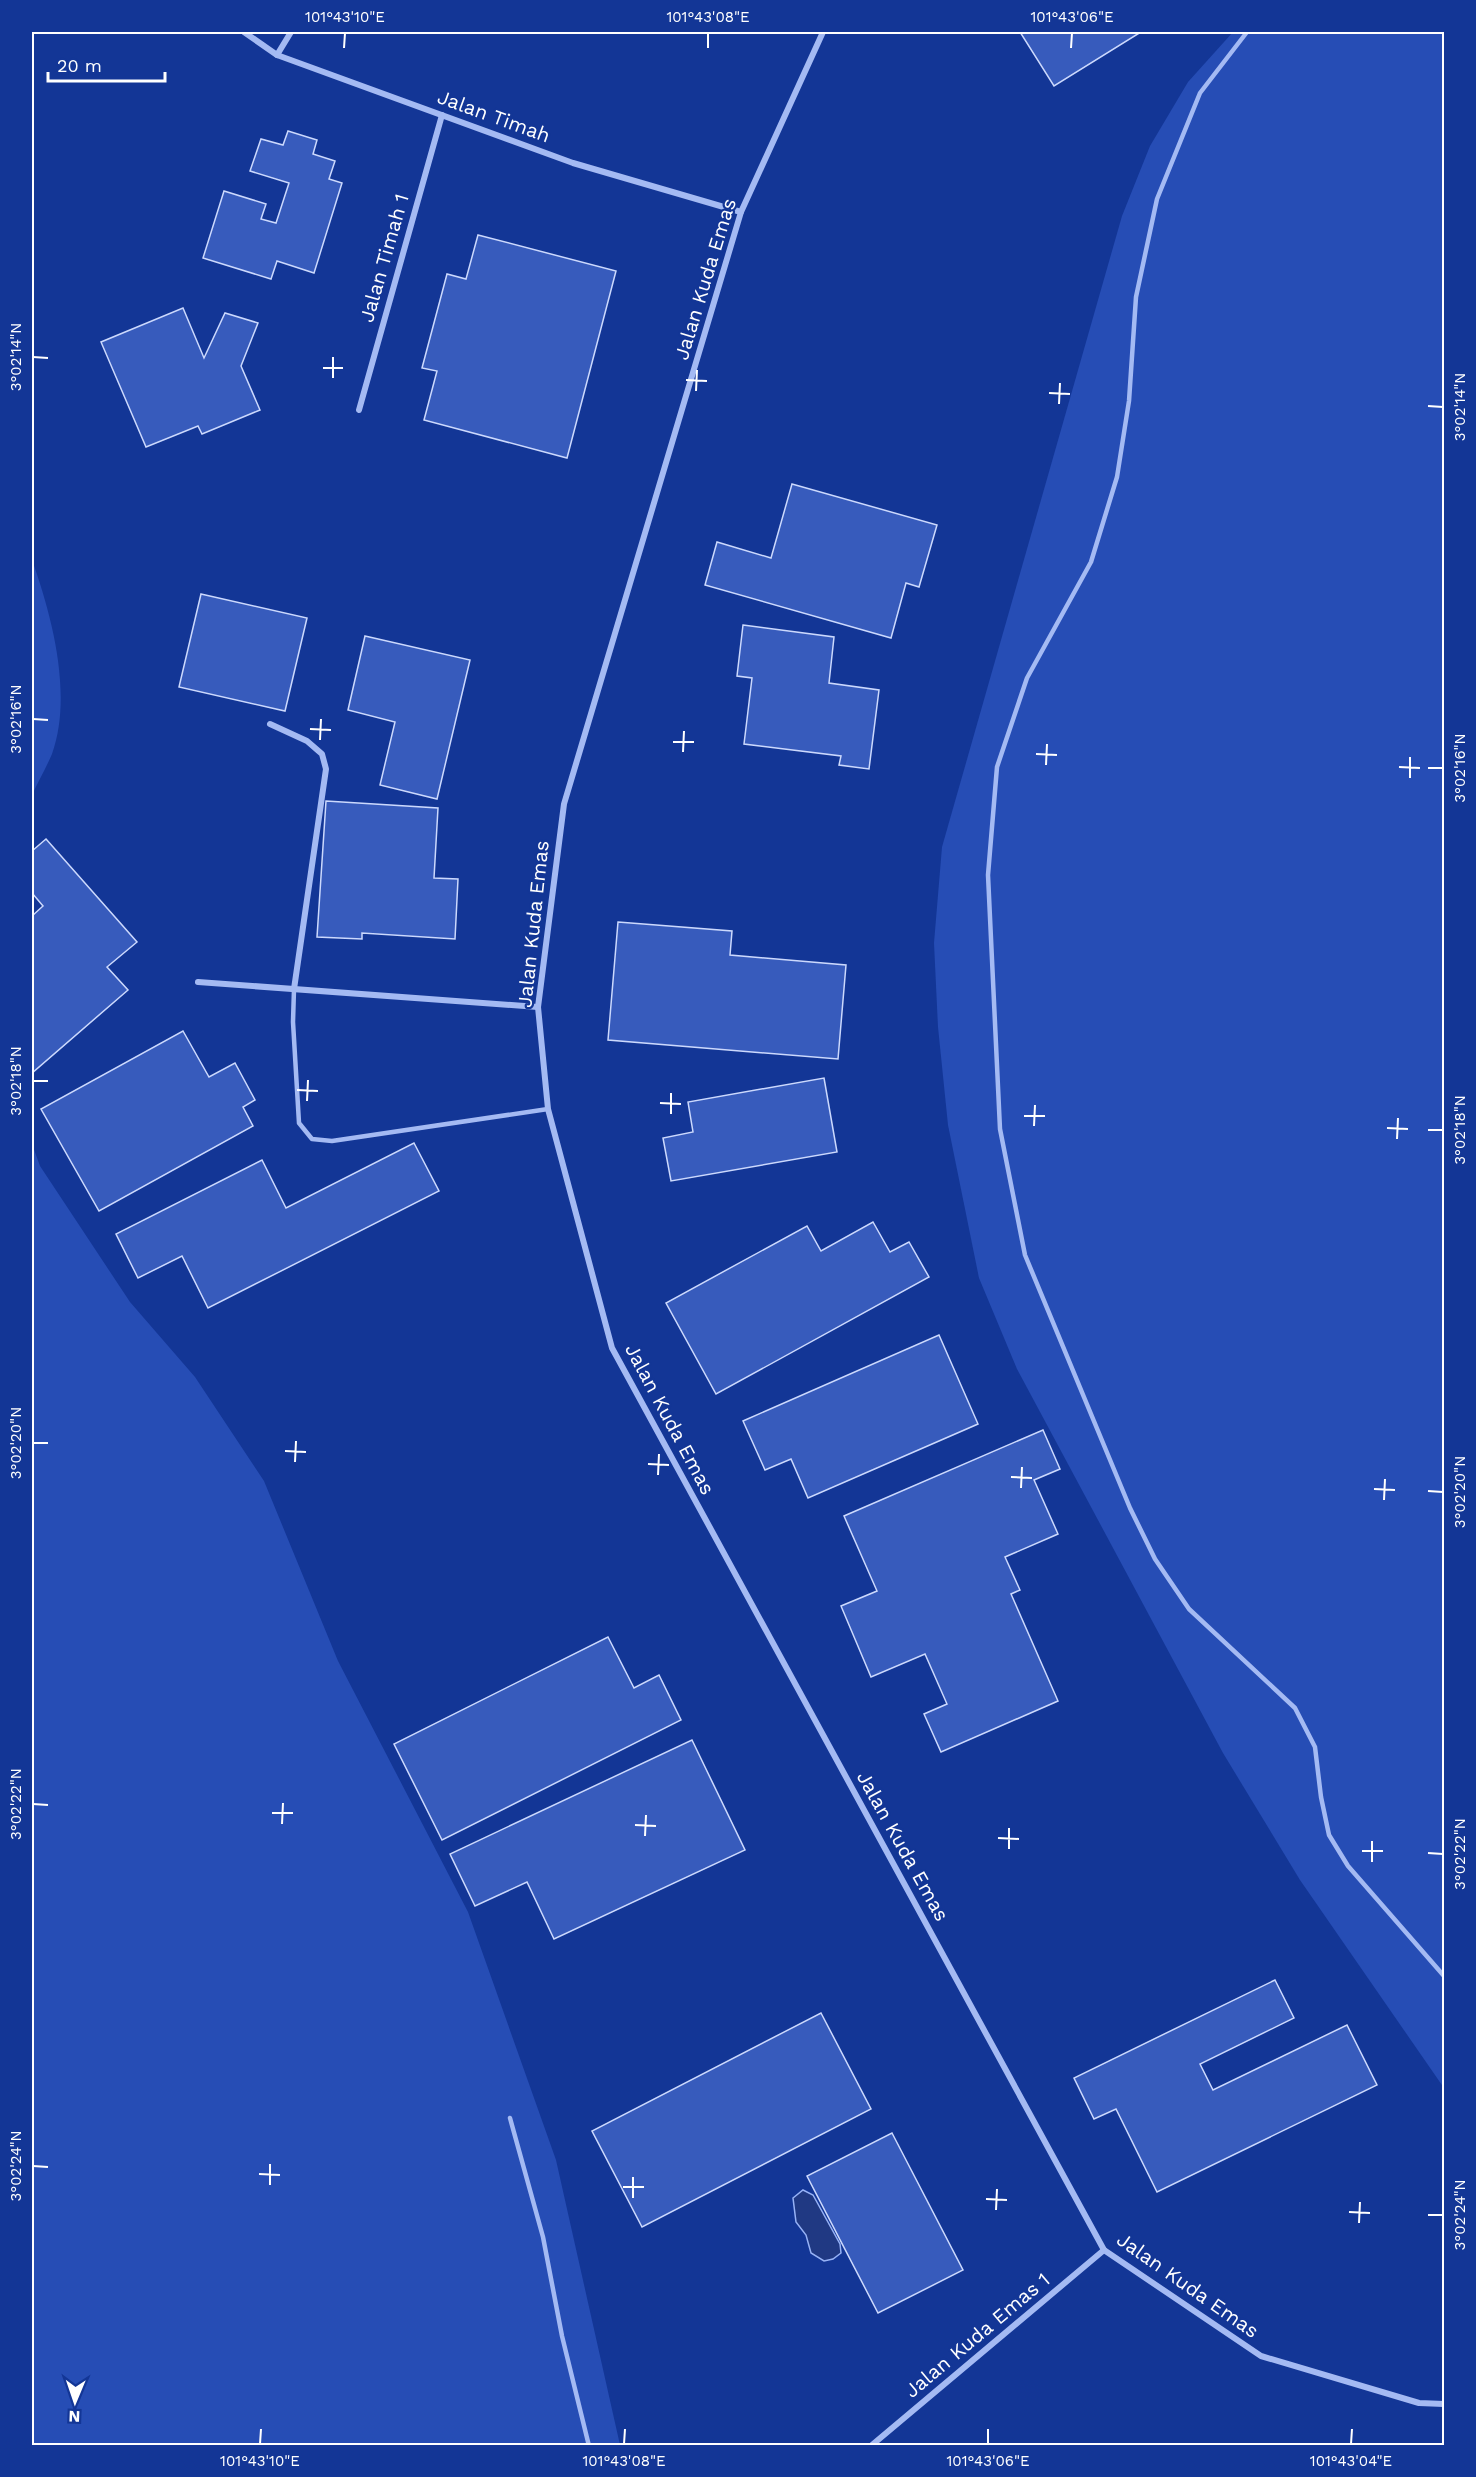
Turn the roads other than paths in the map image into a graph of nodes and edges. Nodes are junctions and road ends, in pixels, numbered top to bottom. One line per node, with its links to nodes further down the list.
1 (244, 32): 5 (street, Jalan Timah)
2 (291, 32): 5 (street)
3 (822, 32): 7 (street, Jalan Kuda Emas)
4 (1247, 32): 14 (lane)
5 (277, 55): 6 (street, Jalan Timah)
6 (442, 115): 7 (street, Jalan Timah); 8 (street, Jalan Timah 1)
7 (741, 212): 12 (street, Jalan Kuda Emas)
8 (359, 410)
9 (270, 724): 11 (street)
10 (198, 982): 11 (street)
11 (294, 989): 12 (street); 13 (lane)
12 (538, 1007): 13 (street, Jalan Kuda Emas)
13 (548, 1109): 16 (street, Jalan Kuda Emas)
14 (1444, 1976)
15 (510, 2118): 18 (lane)
16 (1104, 2250): 17 (street, Jalan Kuda Emas); 19 (street, Jalan Kuda Emas 1)
17 (1444, 2404)
18 (589, 2445)
19 (872, 2445)

